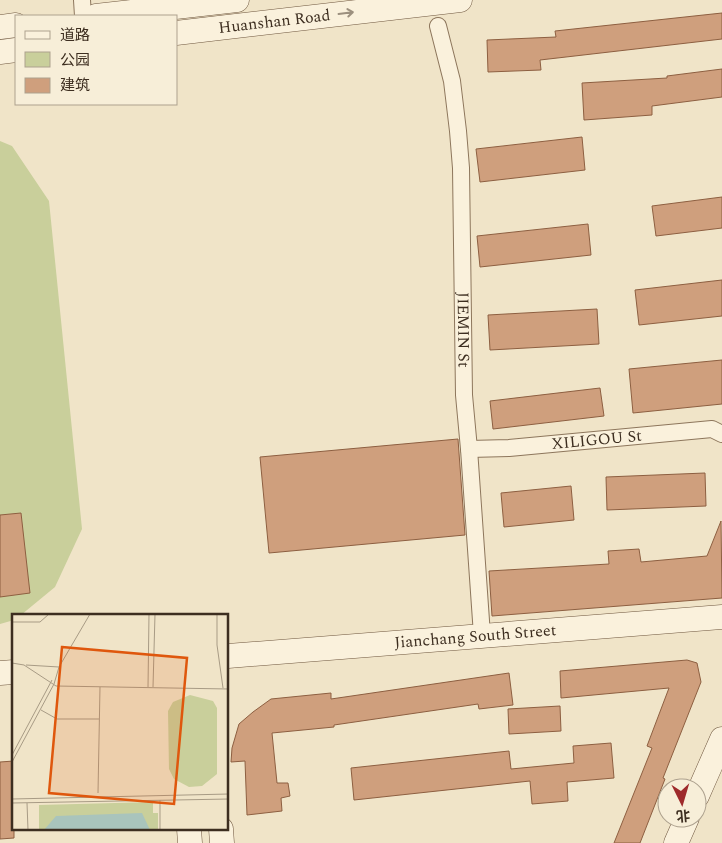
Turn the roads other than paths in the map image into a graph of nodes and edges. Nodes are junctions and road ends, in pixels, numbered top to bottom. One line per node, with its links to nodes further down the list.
1 (82, 0): 4 (street)
2 (237, 0): 5 (street, Huanshan Road)
3 (460, 0): 9 (street, Huanshan Road, one-way to 3)
4 (84, 15)
5 (105, 15)
6 (15, 25): 8 (street)
7 (438, 26): 13 (street, JIEMIN St)
8 (0, 27)
9 (178, 33)
10 (15, 50): 11 (street)
11 (0, 52)
12 (722, 434): 13 (street, XILIGOU St)
13 (470, 449): 15 (street, JIEMIN St)
14 (722, 617): 15 (street, Jianchang South Street)
15 (482, 635): 16 (street, Jianchang South Street)
16 (229, 656)
17 (722, 739): 18 (street)
18 (705, 778)
19 (683, 828): 24 (street)
20 (190, 830): 22 (street)
21 (221, 830): 23 (street)
22 (190, 843)
23 (222, 843)
24 (676, 843)

